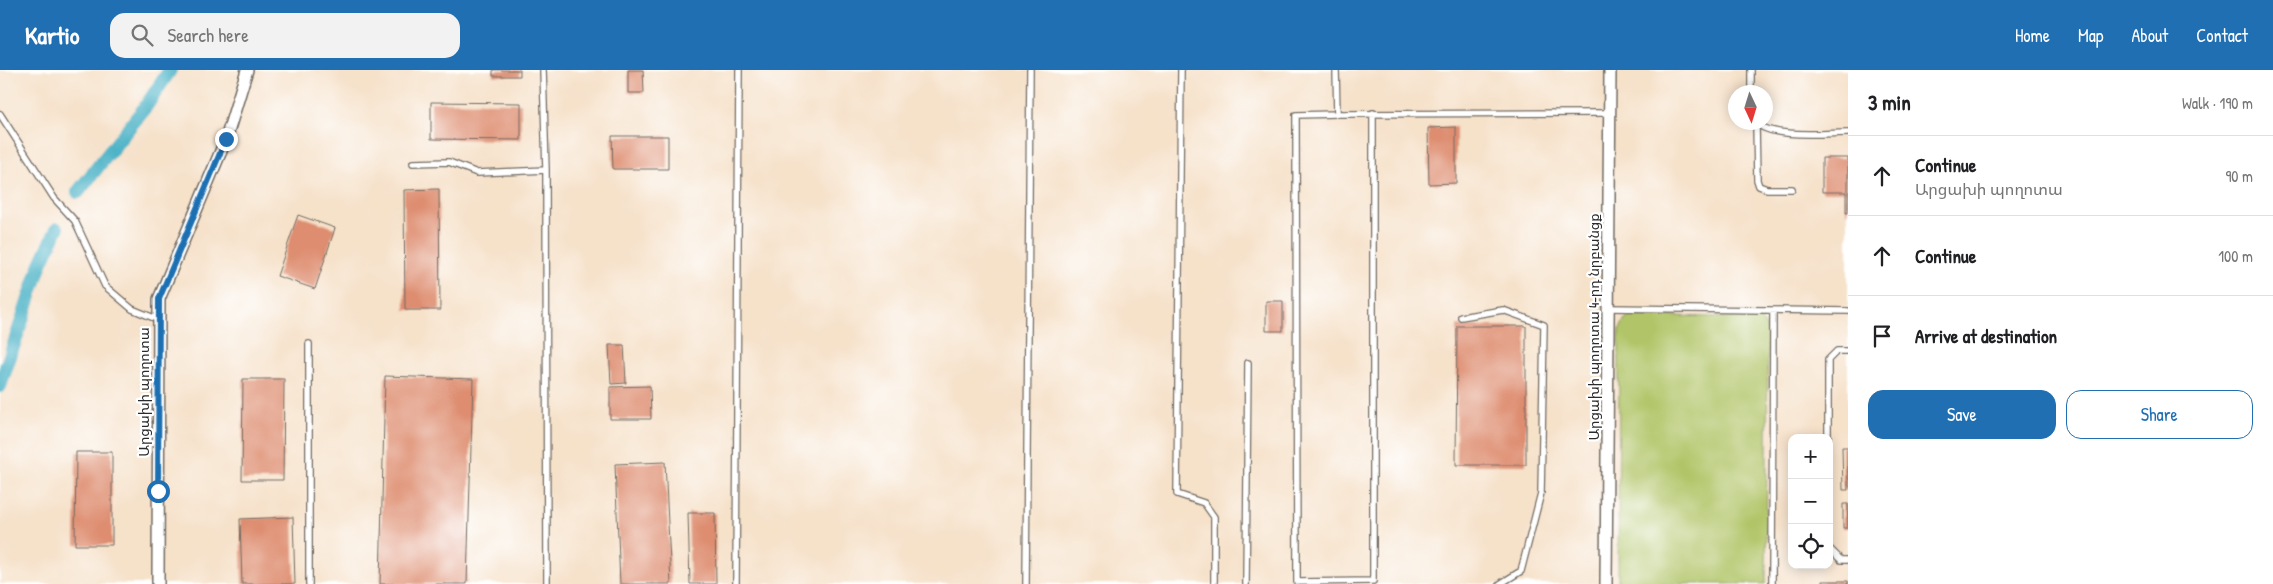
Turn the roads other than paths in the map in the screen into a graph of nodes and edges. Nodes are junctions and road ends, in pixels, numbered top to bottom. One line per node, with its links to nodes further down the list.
1 (247, 70): 24 (street, Արցախի պողոտա)
2 (543, 70): 18 (lane)
3 (739, 70): 34 (lane)
4 (1030, 70): 35 (lane)
5 (1181, 70): 36 (lane)
6 (1336, 70): 13 (lane)
7 (1610, 70): 11 (street, Արցախի պողոտա 4-րդ նրբանցք)
8 (1751, 70): 9 (lane)
9 (1751, 85)
10 (1373, 113): 11 (lane); 13 (lane); 13 (lane)
11 (1609, 113): 20 (street, Արցախի պողոտա 4-րդ նրբանցք)
12 (0, 114): 24 (lane)
13 (1337, 114)
14 (1756, 130): 19 (lane)
15 (1767, 130): 16 (lane)
16 (1848, 133)
17 (413, 163): 18 (lane)
18 (546, 170): 33 (lane)
19 (1792, 189)
20 (1609, 308): 21 (lane); 39 (street, Արցախի պողոտա 4-րդ նրբանցք)
21 (1773, 311): 22 (lane); 40 (lane)
22 (1848, 311)
23 (1461, 317): 38 (lane)
24 (159, 320): 31 (street, Արցախի պողոտա)
25 (309, 344): 32 (lane)
26 (1848, 351): 28 (lane)
27 (1248, 363): 37 (lane)
28 (1828, 434)
29 (1833, 552): 30 (lane)
30 (1848, 560)
31 (158, 584)
32 (309, 584)
33 (547, 584)
34 (736, 584)
35 (1026, 584)
36 (1214, 584)
37 (1246, 584)
38 (1500, 584)
39 (1606, 584)
40 (1772, 584)

